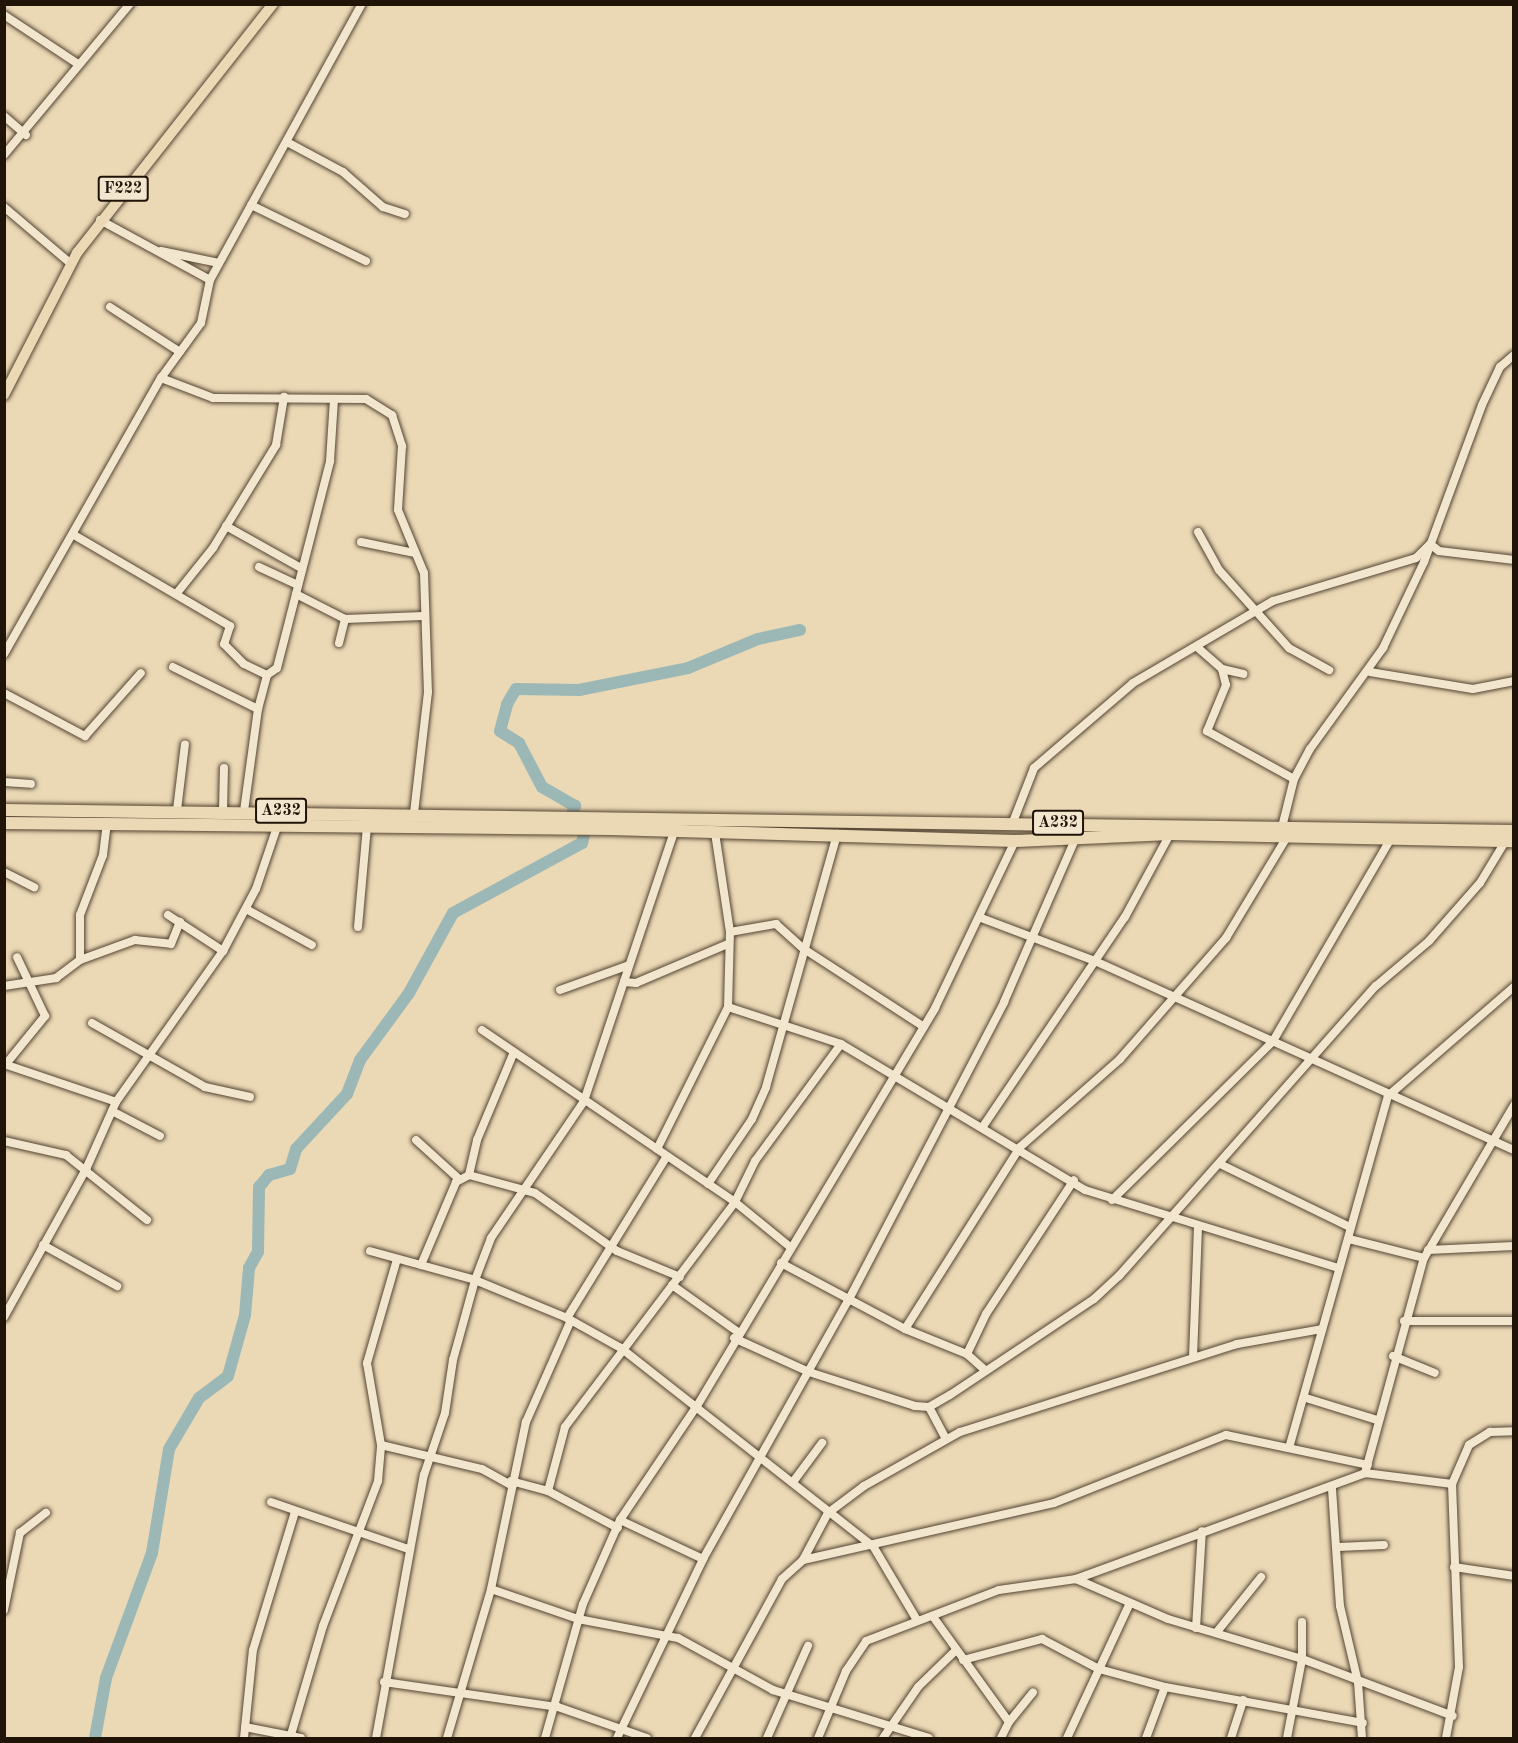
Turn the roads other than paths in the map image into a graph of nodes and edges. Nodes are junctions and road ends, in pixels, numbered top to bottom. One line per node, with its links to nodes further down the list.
1 (130, 4): 5 (street)
2 (273, 4): 13 (main road, F222)
3 (362, 4): 8 (street)
4 (4, 15): 5 (street)
5 (78, 64): 7 (street)
6 (4, 116): 7 (street)
7 (26, 135): 9 (street)
8 (287, 142): 10 (street); 12 (street)
9 (4, 155)
10 (251, 205): 15 (street); 17 (street)
11 (4, 207): 16 (street)
12 (405, 214)
13 (100, 220): 14 (street); 16 (main road, F222)
14 (160, 251): 17 (street); 18 (street)
15 (366, 261)
16 (70, 263): 23 (main road, F222)
17 (219, 263): 18 (street)
18 (210, 280): 20 (street)
19 (110, 307): 20 (street)
20 (180, 352): 22 (street)
21 (1514, 355): 30 (street)
22 (161, 378): 24 (street); 28 (street)
23 (4, 395)
24 (284, 397): 25 (street); 26 (street)
25 (334, 399): 31 (street); 35 (street)
26 (226, 526): 35 (street); 37 (street)
27 (1198, 532): 38 (street)
28 (74, 535): 37 (street); 43 (street)
29 (361, 542): 31 (street)
30 (1430, 544): 32 (street); 33 (street)
31 (414, 553): 39 (street)
32 (1420, 560): 38 (street); 47 (street)
33 (1514, 560)
34 (259, 567): 36 (street)
35 (301, 568): 36 (street)
36 (297, 590): 40 (street); 50 (street)
37 (177, 593): 50 (street)
38 (1257, 612): 42 (street); 46 (street)
39 (423, 616): 40 (street); 64 (street)
40 (345, 619): 41 (street)
41 (339, 643)
42 (1197, 647): 45 (street); 66 (street)
43 (4, 654)
44 (173, 667): 53 (street)
45 (1222, 669): 49 (street); 56 (street)
46 (1329, 670)
47 (1370, 672): 51 (street); 56 (street)
48 (141, 673): 52 (street)
49 (1243, 674)
50 (267, 675): 53 (street)
51 (1514, 681)
52 (4, 693)
53 (258, 710): 62 (street)
54 (185, 744): 60 (street)
55 (224, 768): 61 (street)
56 (1294, 779): 74 (street)
57 (4, 782): 58 (street)
58 (30, 784)
59 (4, 810): 60 (highway, A232)
60 (177, 810): 61 (highway, A232)
61 (223, 811): 62 (highway, A232)
62 (244, 811): 63 (highway, A232)
63 (336, 812): 64 (highway, A232); 69 (highway)
64 (414, 813): 65 (highway, A232)
65 (880, 820): 66 (highway, A232); 77 (highway)
66 (1013, 822): 72 (highway, A232)
67 (4, 823): 68 (highway, A232)
68 (107, 823): 70 (highway, A232); 97 (street)
69 (336, 826): 70 (highway, A232); 71 (highway, A232)
70 (277, 827): 85 (street)
71 (367, 827): 73 (highway, A232); 89 (street)
72 (1259, 831): 74 (highway, A232); 79 (highway, A232)
73 (674, 832): 75 (highway, A232); 99 (street)
74 (1285, 832): 80 (highway, A232); 81 (highway, A232); 105 (street)
75 (715, 833): 76 (highway, A232); 90 (street)
76 (837, 834): 77 (highway, A232); 94 (street)
77 (880, 834): 82 (highway, A232)
78 (1078, 834): 79 (highway, A232); 82 (highway, A232); 91 (street)
79 (1170, 834): 98 (street)
80 (1511, 837): 81 (highway, A232); 115 (street)
81 (1391, 838): 111 (street)
82 (1015, 841): 87 (street)
83 (4, 872): 84 (street)
84 (34, 887)
85 (246, 909): 93 (street); 95 (street)
86 (168, 915): 88 (street)
87 (981, 918): 91 (street); 109 (street)
88 (180, 922): 95 (street); 97 (street)
89 (358, 927)
90 (730, 932): 92 (street); 94 (street)
91 (1035, 940): 98 (street); 123 (street)
92 (728, 944): 100 (street); 106 (street)
93 (312, 945)
94 (804, 949): 108 (street); 109 (street)
95 (223, 951): 114 (street)
96 (17, 957): 101 (street)
97 (80, 960): 101 (street)
98 (1095, 961): 105 (street); 125 (street)
99 (629, 965): 100 (street); 104 (street)
100 (624, 982): 120 (street)
101 (32, 984): 102 (street); 116 (street)
102 (4, 986)
103 (1514, 987): 118 (street)
104 (560, 990)
105 (1172, 999): 111 (street); 130 (street)
106 (728, 1007): 108 (street); 131 (street)
107 (92, 1023): 114 (street)
108 (784, 1027): 112 (street); 139 (street)
109 (924, 1027): 117 (street)
110 (482, 1029): 113 (street)
111 (1273, 1041): 115 (street); 141 (street)
112 (841, 1044): 117 (street); 142 (street)
113 (514, 1052): 120 (street); 136 (street)
114 (148, 1057): 119 (street); 121 (street)
115 (1315, 1060): 118 (street); 134 (street)
116 (5, 1064): 121 (street)
117 (897, 1074): 123 (street); 149 (street)
118 (1388, 1096): 129 (street); 145 (street)
119 (250, 1097)
120 (584, 1101): 131 (street); 140 (street)
121 (116, 1102): 124 (street)
122 (1514, 1105): 129 (street)
123 (948, 1106): 125 (street); 162 (street)
124 (112, 1112): 126 (street); 135 (street)
125 (984, 1125): 130 (street)
126 (160, 1136)
127 (416, 1140): 137 (street)
128 (4, 1141): 135 (street)
129 (1492, 1142): 132 (street); 153 (street)
130 (1020, 1147): 138 (street); 167 (street)
131 (657, 1149): 133 (street)
132 (1514, 1150)
133 (667, 1156): 139 (street); 151 (street)
134 (1220, 1164): 144 (street); 145 (street)
135 (87, 1167): 143 (street); 148 (street)
136 (470, 1175): 137 (street); 140 (street)
137 (459, 1179): 156 (street)
138 (1074, 1180): 141 (street); 171 (street)
139 (708, 1184): 142 (street)
140 (528, 1190): 151 (street); 159 (street)
141 (1112, 1200): 144 (street)
142 (735, 1202): 149 (street); 158 (street)
143 (147, 1220)
144 (1167, 1220): 146 (street); 174 (street)
145 (1350, 1227): 147 (street)
146 (1198, 1228): 157 (street); 173 (street)
147 (1349, 1239): 153 (street); 157 (street)
148 (43, 1245): 161 (street); 163 (street)
149 (789, 1246): 155 (street)
150 (1514, 1246): 153 (street)
151 (615, 1247): 158 (street); 164 (street)
152 (370, 1251): 154 (street)
153 (1426, 1254): 165 (street)
154 (397, 1258): 156 (street); 184 (street)
155 (781, 1263): 162 (street); 169 (street)
156 (421, 1266): 159 (street)
157 (1340, 1268): 168 (street)
158 (680, 1277): 160 (street)
159 (475, 1280): 164 (street); 186 (street)
160 (672, 1285): 169 (street); 170 (street)
161 (117, 1286)
162 (848, 1301): 167 (street); 175 (street)
163 (4, 1317)
164 (569, 1319): 170 (street); 189 (street)
165 (1404, 1321): 166 (street); 172 (street)
166 (1514, 1321)
167 (904, 1329): 171 (street)
168 (1322, 1329): 173 (street); 177 (street)
169 (736, 1335): 175 (street); 178 (street)
170 (621, 1348): 178 (street); 195 (street)
171 (967, 1354): 174 (street)
172 (1394, 1356): 176 (street); 180 (street)
173 (1193, 1357): 182 (street)
174 (985, 1370): 179 (street)
175 (809, 1372): 179 (street); 187 (street)
176 (1435, 1373)
177 (1306, 1398): 180 (street); 185 (street)
178 (697, 1406): 187 (street); 200 (street)
179 (929, 1407): 182 (street)
180 (1377, 1420): 188 (street)
181 (1514, 1431): 193 (street)
182 (946, 1439): 199 (street)
183 (822, 1443): 191 (street)
184 (381, 1445): 186 (street); 202 (street)
185 (1289, 1448): 188 (street); 204 (street)
186 (432, 1453): 190 (street); 206 (street)
187 (761, 1457): 191 (street); 207 (street)
188 (1366, 1469): 193 (street); 194 (street)
189 (514, 1472): 190 (street); 192 (street)
190 (498, 1474): 192 (street)
191 (793, 1482): 199 (street)
192 (512, 1483): 195 (street); 213 (street)
193 (1452, 1484): 209 (street)
194 (1332, 1489): 201 (street); 205 (street)
195 (548, 1491): 200 (street)
196 (271, 1502): 197 (street)
197 (295, 1512): 202 (street); 243 (street)
198 (46, 1513): 215 (street)
199 (828, 1513): 204 (street); 208 (street)
200 (619, 1524): 207 (street); 217 (street)
201 (1202, 1531): 212 (street); 220 (street)
202 (360, 1536): 206 (street); 245 (street)
203 (1384, 1545): 205 (street)
204 (873, 1546): 208 (street); 218 (street)
205 (1338, 1547): 230 (street)
206 (408, 1549): 229 (street)
207 (703, 1559): 222 (street)
208 (803, 1560): 227 (street)
209 (1454, 1567): 210 (street); 239 (street)
210 (1514, 1576)
211 (1261, 1577): 221 (street)
212 (1076, 1579): 214 (street); 216 (street)
213 (491, 1589): 217 (street); 232 (street)
214 (1130, 1603): 220 (street); 228 (street)
215 (4, 1610)
216 (934, 1618): 218 (street); 224 (street)
217 (578, 1619): 222 (street); 237 (street)
218 (917, 1620): 236 (street)
219 (1302, 1622): 225 (street)
220 (1196, 1628): 221 (street)
221 (1216, 1633): 225 (street)
222 (665, 1636): 227 (street); 244 (street)
223 (808, 1646): 233 (street)
224 (956, 1650): 226 (street); 241 (street)
225 (1302, 1659): 230 (street); 238 (street)
226 (963, 1660): 228 (street); 240 (street)
227 (732, 1667): 233 (street); 253 (street)
228 (1099, 1669): 231 (street); 259 (street)
229 (384, 1682): 232 (street); 248 (street)
230 (1358, 1682): 239 (street); 242 (street)
231 (1165, 1687): 235 (street); 260 (street)
232 (460, 1690): 237 (street); 249 (street)
233 (787, 1692): 236 (street); 254 (street)
234 (1033, 1692): 240 (street)
235 (1243, 1700): 238 (street); 261 (street)
236 (832, 1706): 241 (street); 255 (street)
237 (558, 1707): 244 (street); 250 (street)
238 (1290, 1708): 242 (street); 262 (street)
239 (1453, 1716): 264 (street)
240 (1009, 1722): 258 (street)
241 (890, 1723): 256 (street); 257 (street)
242 (1363, 1723): 263 (street)
243 (245, 1727): 245 (street); 246 (street)
244 (622, 1727): 251 (street); 252 (street)
245 (290, 1737): 247 (street)
246 (244, 1738)
247 (301, 1738)
248 (375, 1738)
249 (447, 1738)
250 (545, 1738)
251 (617, 1738)
252 (647, 1738)
253 (694, 1738)
254 (767, 1738)
255 (818, 1738)
256 (883, 1738)
257 (929, 1738)
258 (1001, 1738)
259 (1067, 1738)
260 (1146, 1738)
261 (1231, 1738)
262 (1287, 1738)
263 (1362, 1738)
264 (1446, 1738)

